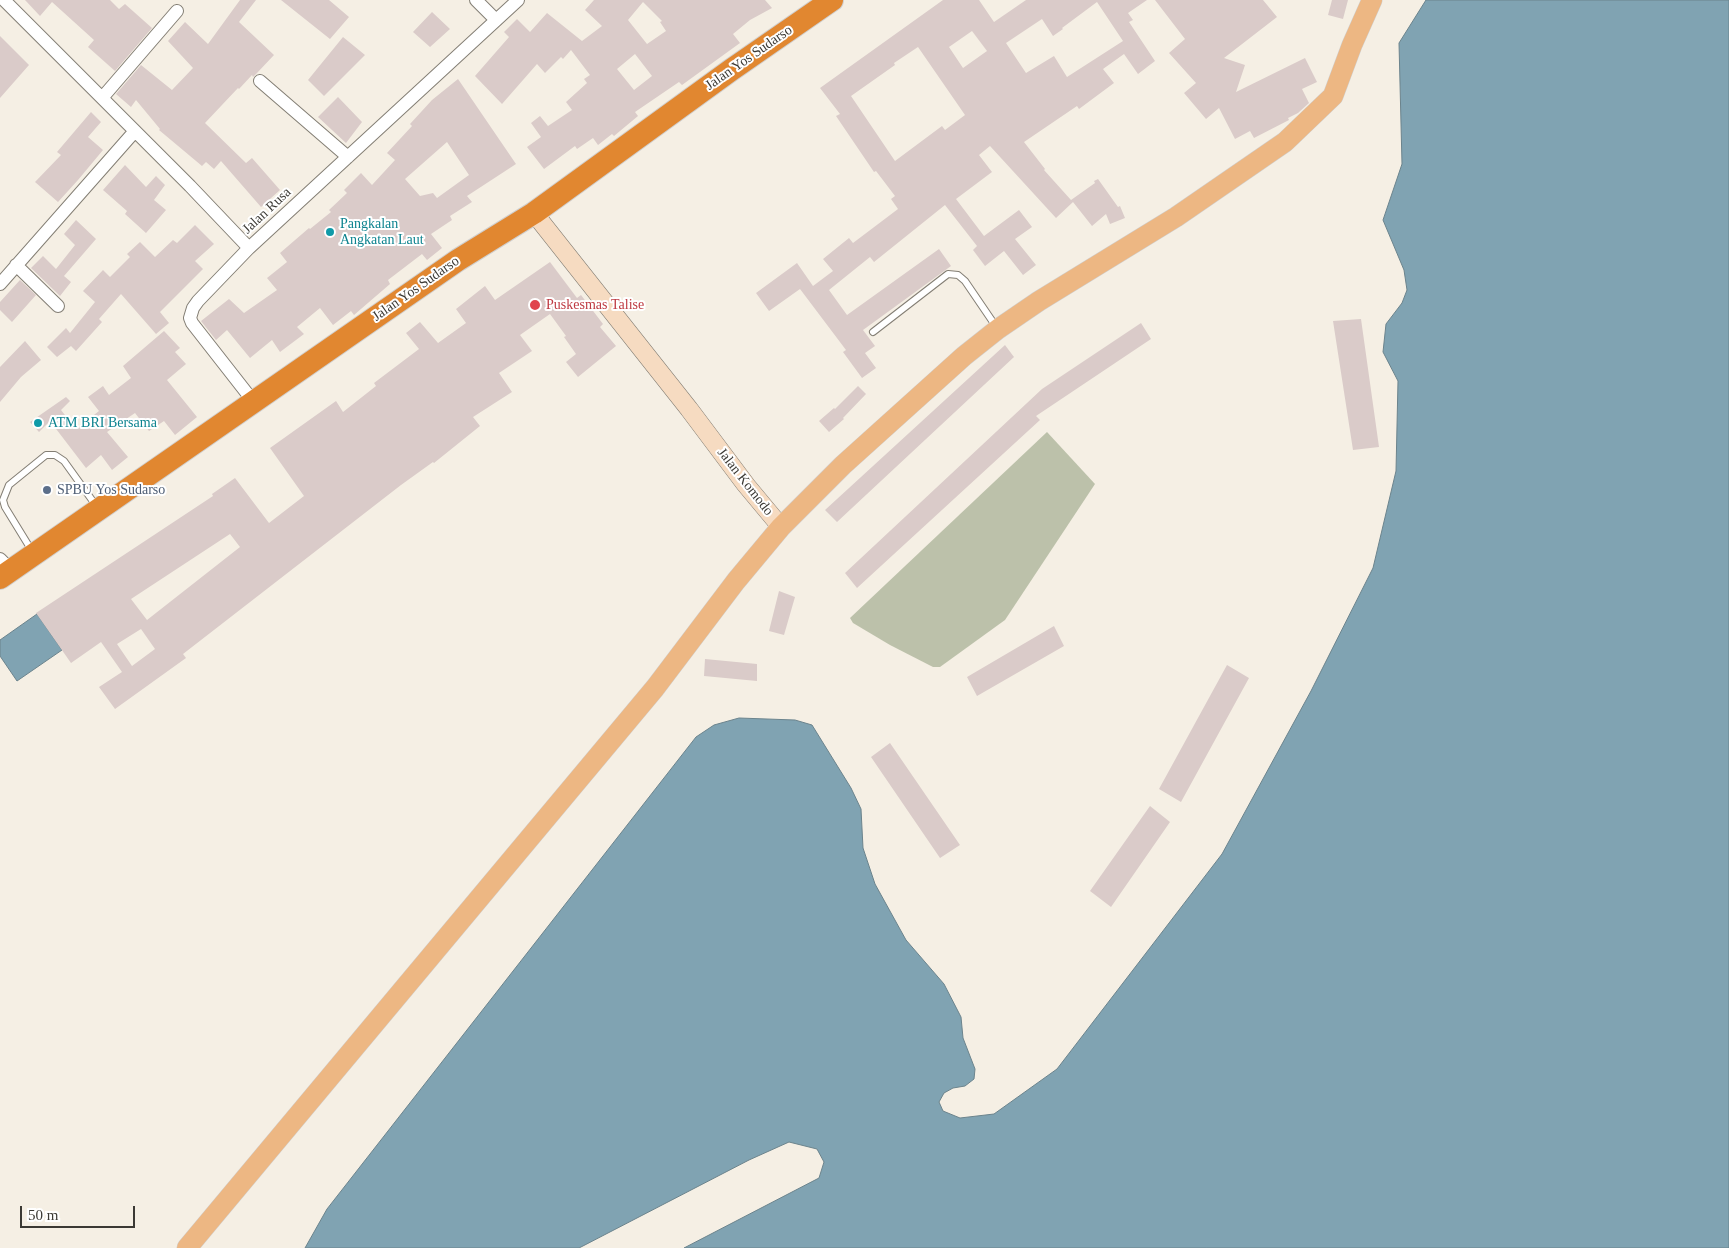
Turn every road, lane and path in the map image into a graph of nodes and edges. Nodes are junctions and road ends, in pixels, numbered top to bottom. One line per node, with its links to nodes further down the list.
1 (4, 0): 9 (street, Jalan Rusa)
2 (476, 0): 7 (street)
3 (518, 0): 7 (street, Jalan Rusa)
4 (832, 0): 12 (highway, Jalan Yos Sudarso)
5 (1372, 0): 17 (main road, Jalan Komodo)
6 (177, 11): 9 (street)
7 (496, 20): 11 (street, Jalan Rusa)
8 (260, 81): 11 (street)
9 (102, 98): 10 (street, Jalan Rusa)
10 (135, 132): 13 (street, Jalan Rusa); 14 (street)
11 (348, 157): 13 (street, Jalan Rusa)
12 (534, 213): 19 (highway, Jalan Yos Sudarso); 21 (street, Jalan Komodo)
13 (249, 248): 19 (street)
14 (16, 265): 15 (street); 16 (street)
15 (0, 284)
16 (58, 306)
17 (998, 329): 18 (lane); 21 (main road, Jalan Komodo)
18 (872, 332)
19 (253, 401): 20 (highway, Jalan Yos Sudarso)
20 (99, 510): 22 (highway, Jalan Yos Sudarso); 22 (lane)
21 (782, 527): 24 (main road)
22 (34, 554): 23 (highway, Jalan Yos Sudarso)
23 (4, 569)
24 (187, 1248)

